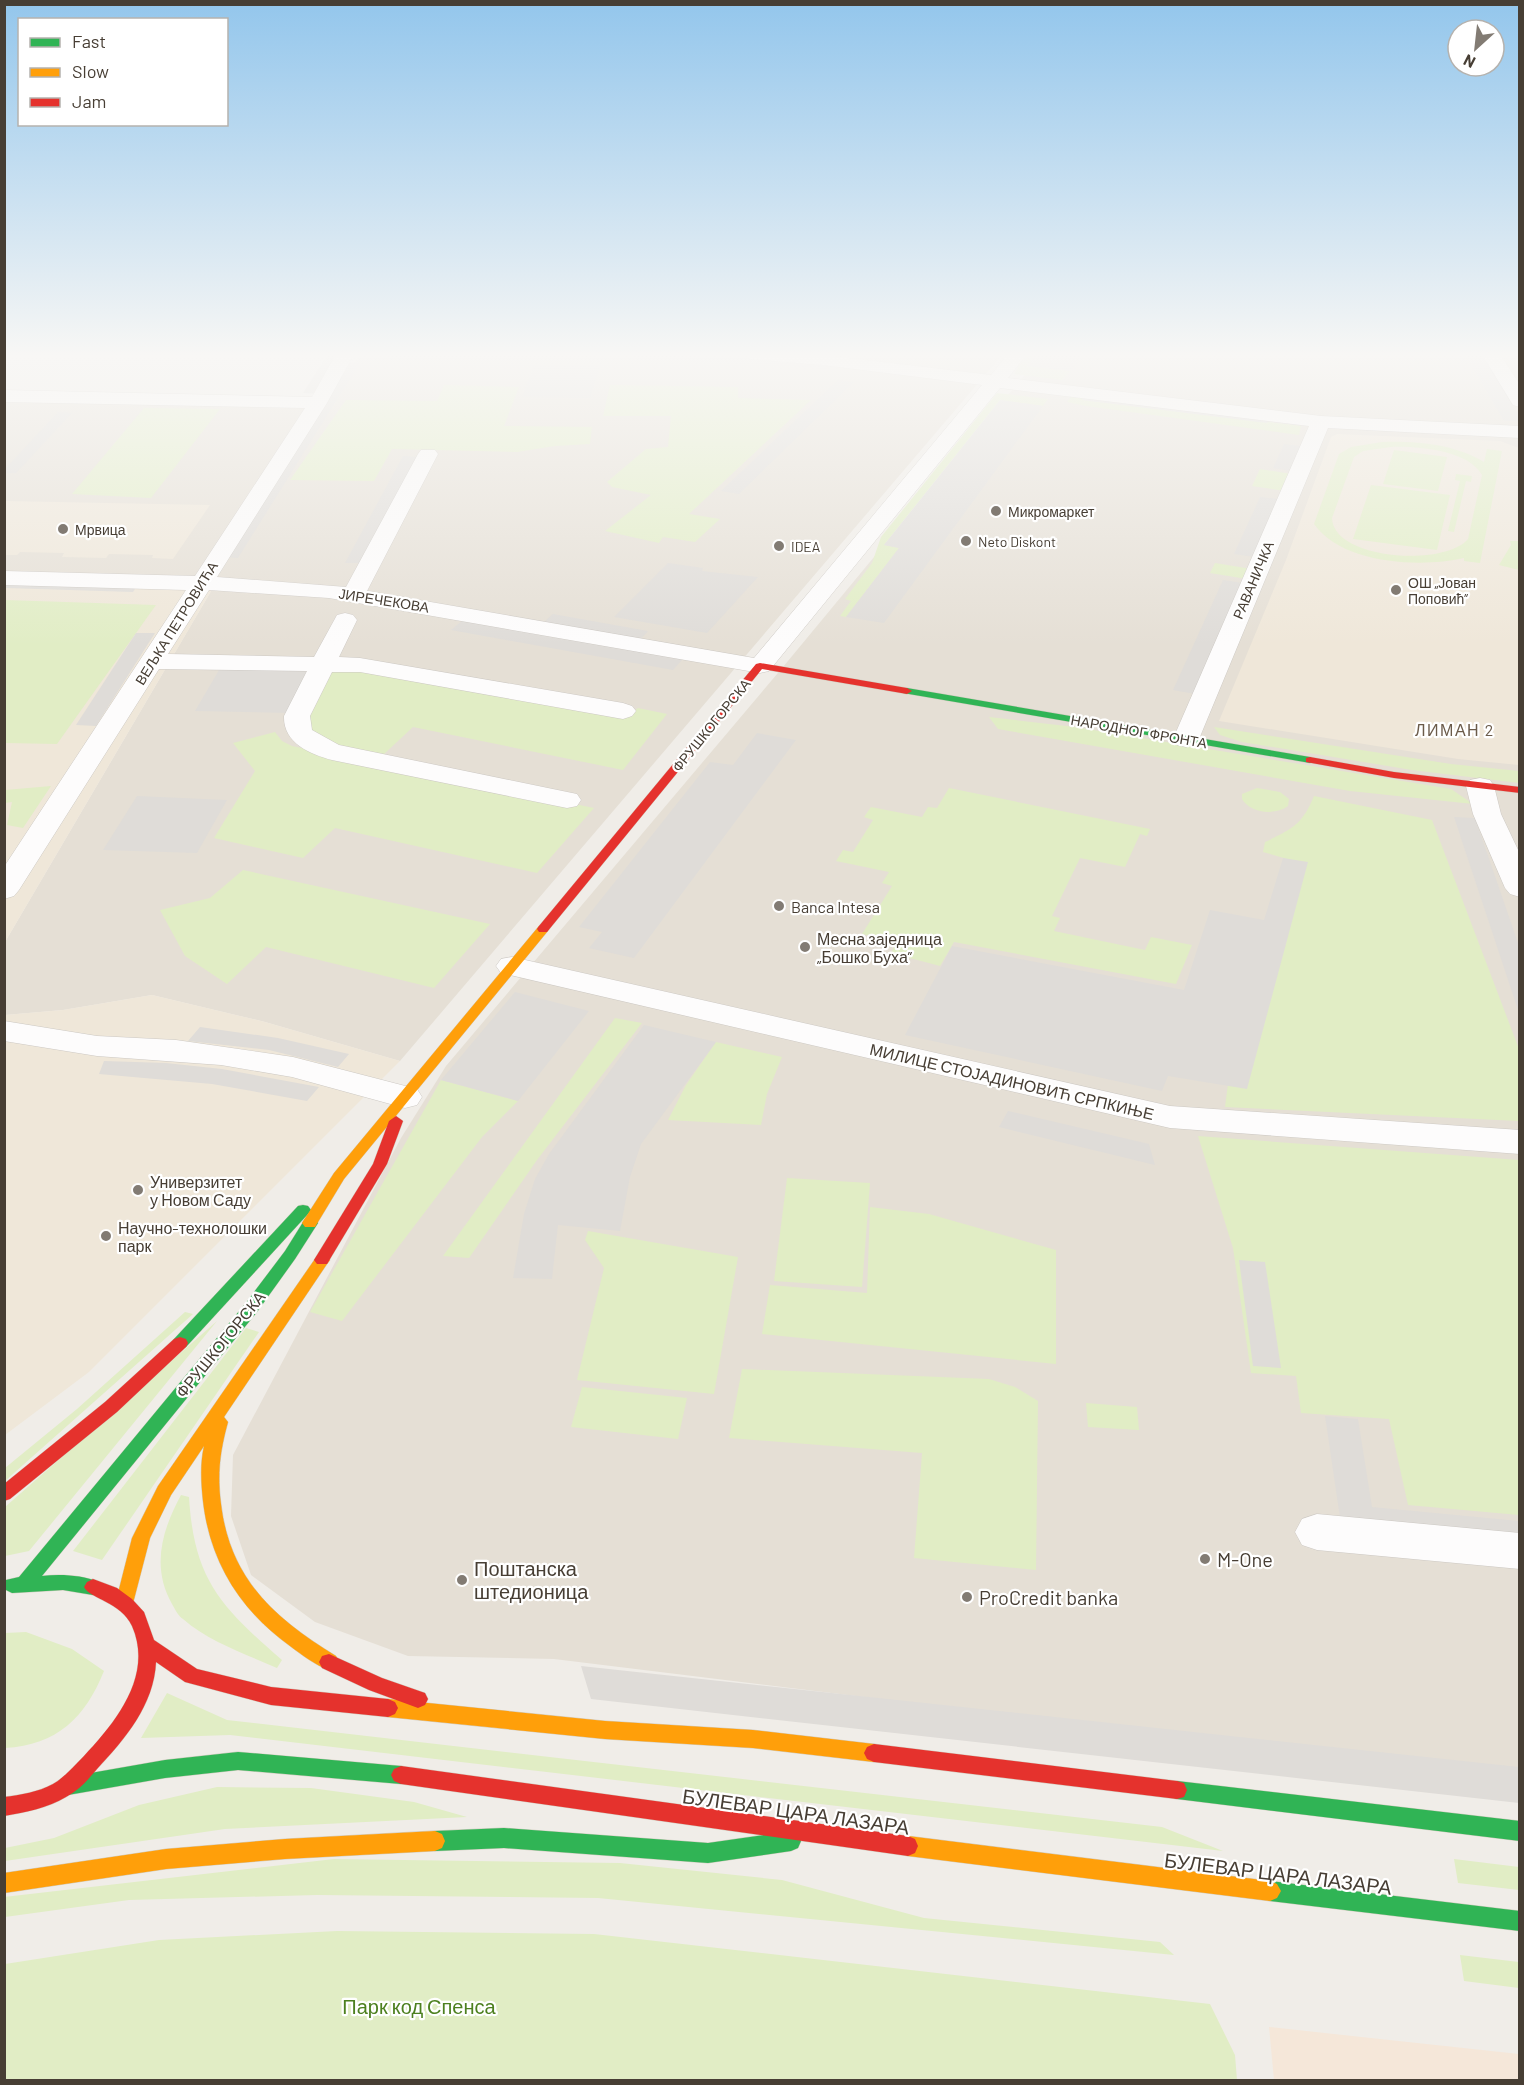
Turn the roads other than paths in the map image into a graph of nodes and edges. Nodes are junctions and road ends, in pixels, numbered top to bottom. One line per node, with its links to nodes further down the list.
1 (287, 451): 6 (street, ВЕЉКА ПЕТРОВИЋА)
2 (938, 451): 11 (street, ФРУШКОГОРСКА)
3 (1309, 451): 13 (street, РАВАНИЧКА)
4 (428, 454): 7 (street)
5 (4, 578): 6 (street, ЈИРЕЧЕКОВА)
6 (201, 583): 7 (street, ЈИРЕЧЕКОВА); 9 (street, ВЕЉКА ПЕТРОВИЋА)
7 (353, 595): 11 (street, ЈИРЕЧЕКОВА)
8 (345, 620): 10 (street)
9 (151, 662): 10 (street); 18 (street, ВЕЉКА ПЕТРОВИЋА)
10 (324, 664): 12 (street); 16 (street)
11 (759, 666): 13 (main road, НАРОДНОГ ФРОНТА); 19 (main road, ФРУШКОГОРСКА)
12 (623, 711)
13 (1186, 739): 14 (main road, НАРОДНОГ ФРОНТА)
14 (1480, 786): 15 (main road, НАРОДНОГ ФРОНТА); 17 (street)
15 (1520, 790)
16 (567, 800)
17 (1520, 888)
18 (4, 890)
19 (512, 966): 23 (main road, ФРУШКОГОРСКА); 24 (street, МИЛИЦЕ СТОЈАДИНОВИЋ СРПКИЊЕ)
20 (4, 1032): 21 (street)
21 (97, 1046): 22 (street); 23 (street)
22 (4, 1054)
23 (405, 1097): 25 (main road, ФРУШКОГОРСКА); 26 (main road, ФРУШКОГОРСКА)
24 (1520, 1142)
25 (339, 1176): 27 (main road); 30 (main road, ФРУШКОГОРСКА)
26 (224, 1406): 32 (main road, ФРУШКОГОРСКА); 34 (main road)
27 (4, 1494)
28 (1317, 1532): 29 (street)
29 (1520, 1551)
30 (25, 1583): 31 (main road); 32 (main road)
31 (4, 1586)
32 (124, 1601): 33 (main road)
33 (147, 1645): 34 (main road); 35 (main road)
34 (471, 1717): 37 (main road)
35 (68, 1786): 36 (main road); 38 (main road, БУЛЕВАР ЦАРА ЛАЗАРА)
36 (4, 1807)
37 (1520, 1831)
38 (828, 1836): 39 (main road); 40 (main road, БУЛЕВАР ЦАРА ЛАЗАРА)
39 (4, 1883)
40 (1520, 1921)

